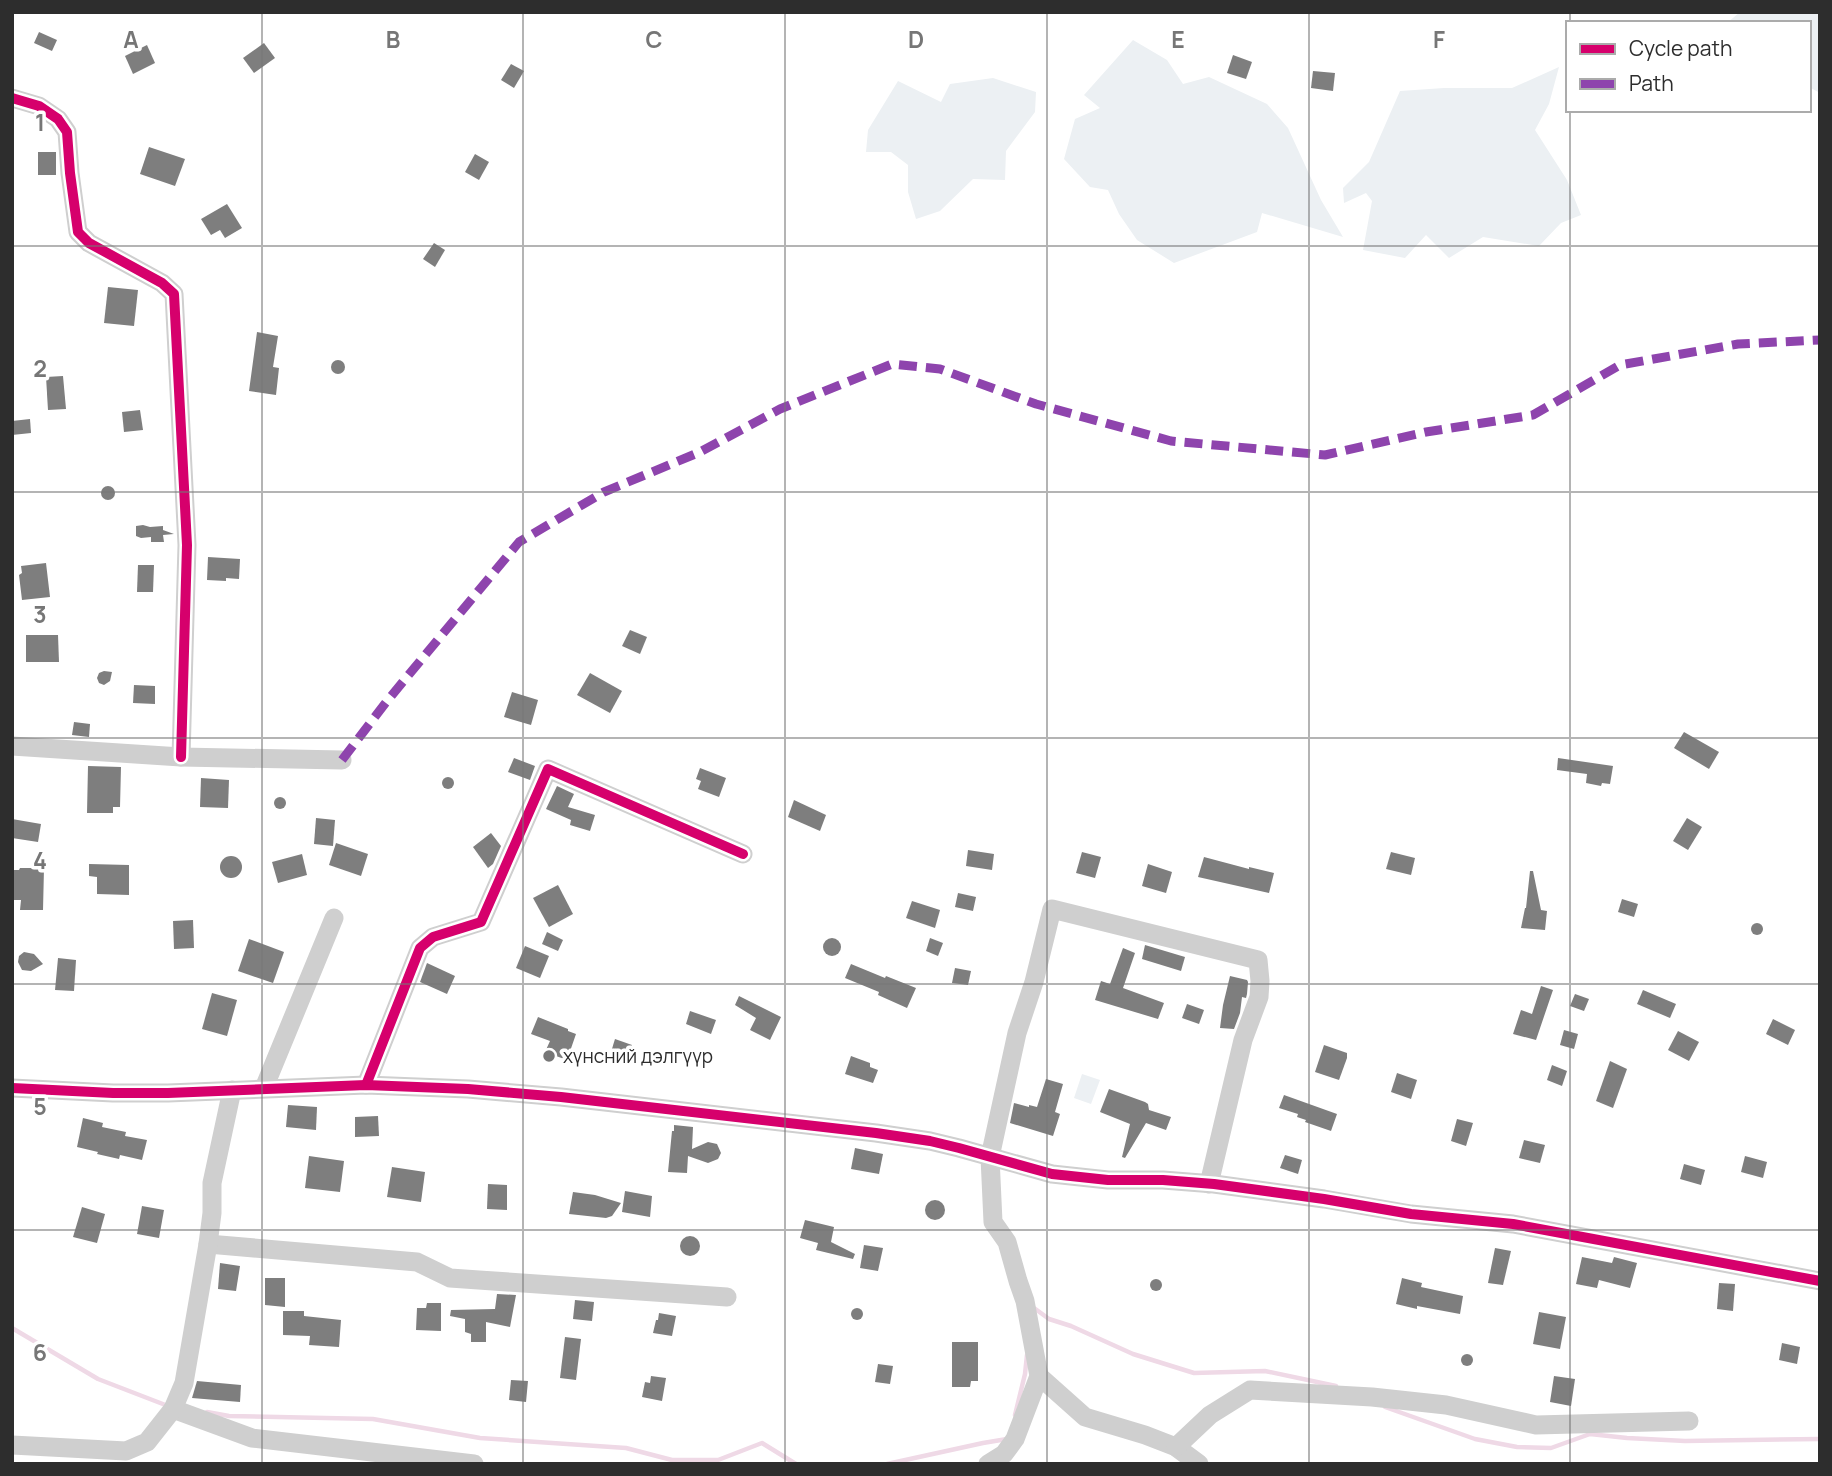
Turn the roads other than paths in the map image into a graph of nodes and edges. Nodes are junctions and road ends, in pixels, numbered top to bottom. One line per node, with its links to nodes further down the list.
1 (12, 98): 3 (street)
2 (12, 746): 3 (street)
3 (181, 757): 4 (street)
4 (342, 760)
5 (743, 854): 7 (street)
6 (334, 918): 9 (street)
7 (366, 1085): 9 (street); 11 (street)
8 (12, 1088): 10 (street)
9 (264, 1088): 10 (street)
10 (232, 1090): 13 (street)
11 (990, 1157): 12 (street); 12 (street); 16 (street)
12 (1209, 1184): 14 (street)
13 (208, 1244): 15 (street); 17 (street)
14 (1820, 1281)
15 (727, 1297)
16 (1039, 1376): 20 (street); 22 (street)
17 (173, 1409): 19 (street); 21 (street)
18 (1689, 1421): 20 (street)
19 (12, 1445)
20 (1176, 1447): 23 (street)
21 (474, 1464)
22 (988, 1464)
23 (1199, 1464)

